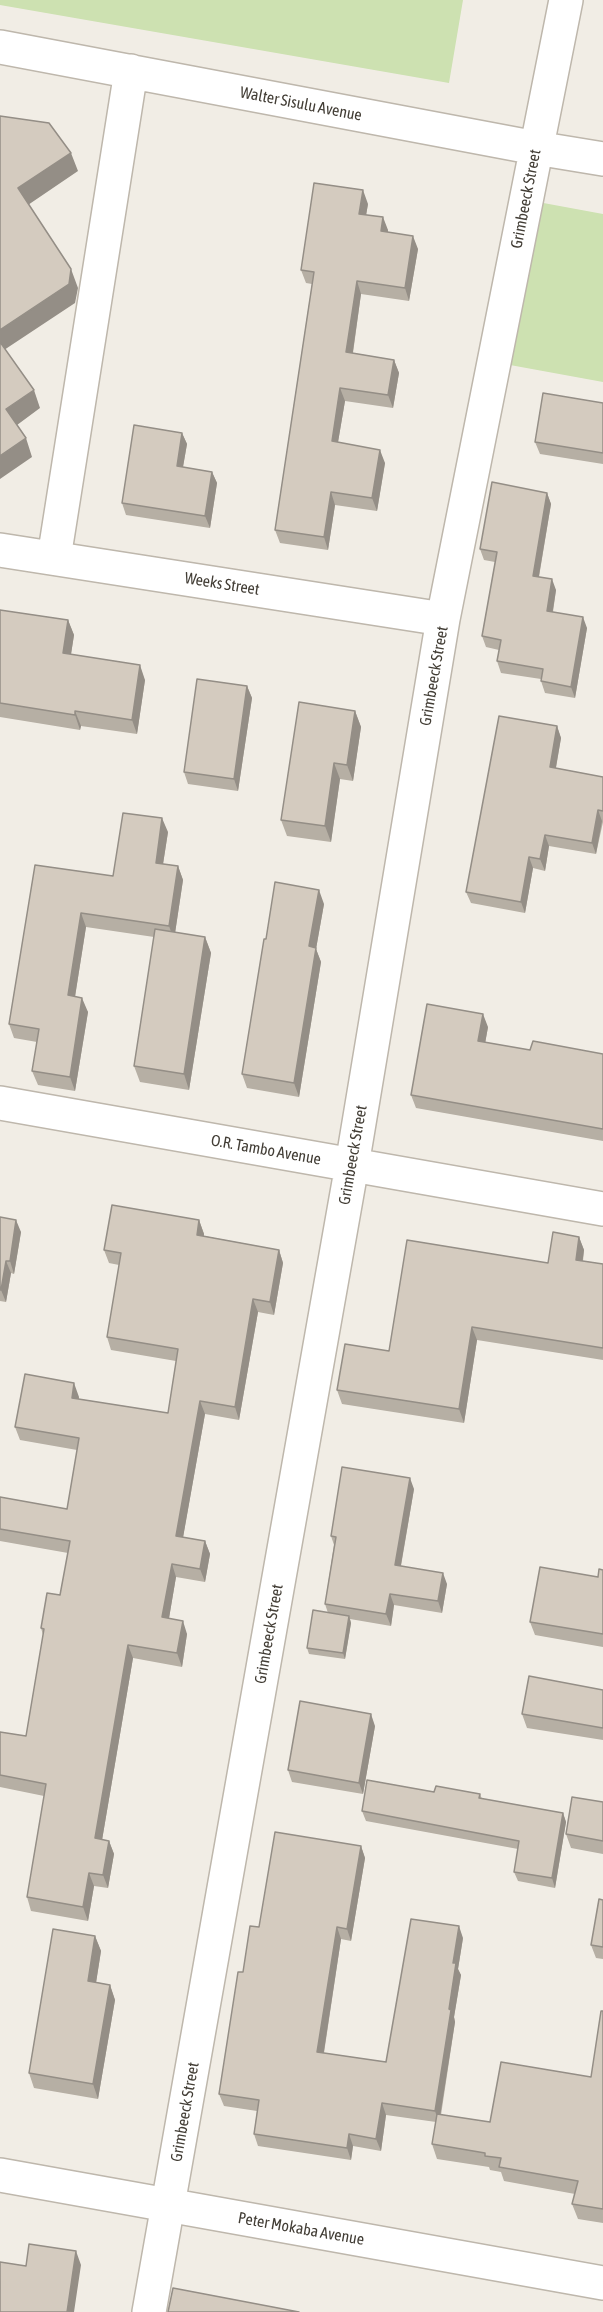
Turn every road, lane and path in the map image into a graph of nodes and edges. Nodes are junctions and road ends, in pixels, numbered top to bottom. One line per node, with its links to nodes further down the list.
1 (566, 0): 4 (street, Grimbeeck Street)
2 (0, 47): 3 (street, Walter Sisulu Avenue)
3 (130, 71): 4 (street, Walter Sisulu Avenue); 7 (street)
4 (536, 148): 5 (street, Walter Sisulu Avenue); 8 (street, Grimbeeck Street)
5 (603, 159)
6 (0, 550): 7 (street, Weeks Street)
7 (54, 558): 8 (street, Weeks Street)
8 (443, 619): 10 (street, Grimbeeck Street)
9 (0, 1103): 10 (street, O.R. Tambo Avenue)
10 (352, 1166): 11 (street, O.R. Tambo Avenue); 13 (street, Grimbeeck Street)
11 (603, 1209)
12 (0, 2175): 13 (street, Peter Mokaba Avenue)
13 (168, 2206): 14 (street, Peter Mokaba Avenue); 15 (street, Grimbeeck Street)
14 (603, 2283)
15 (149, 2312)

